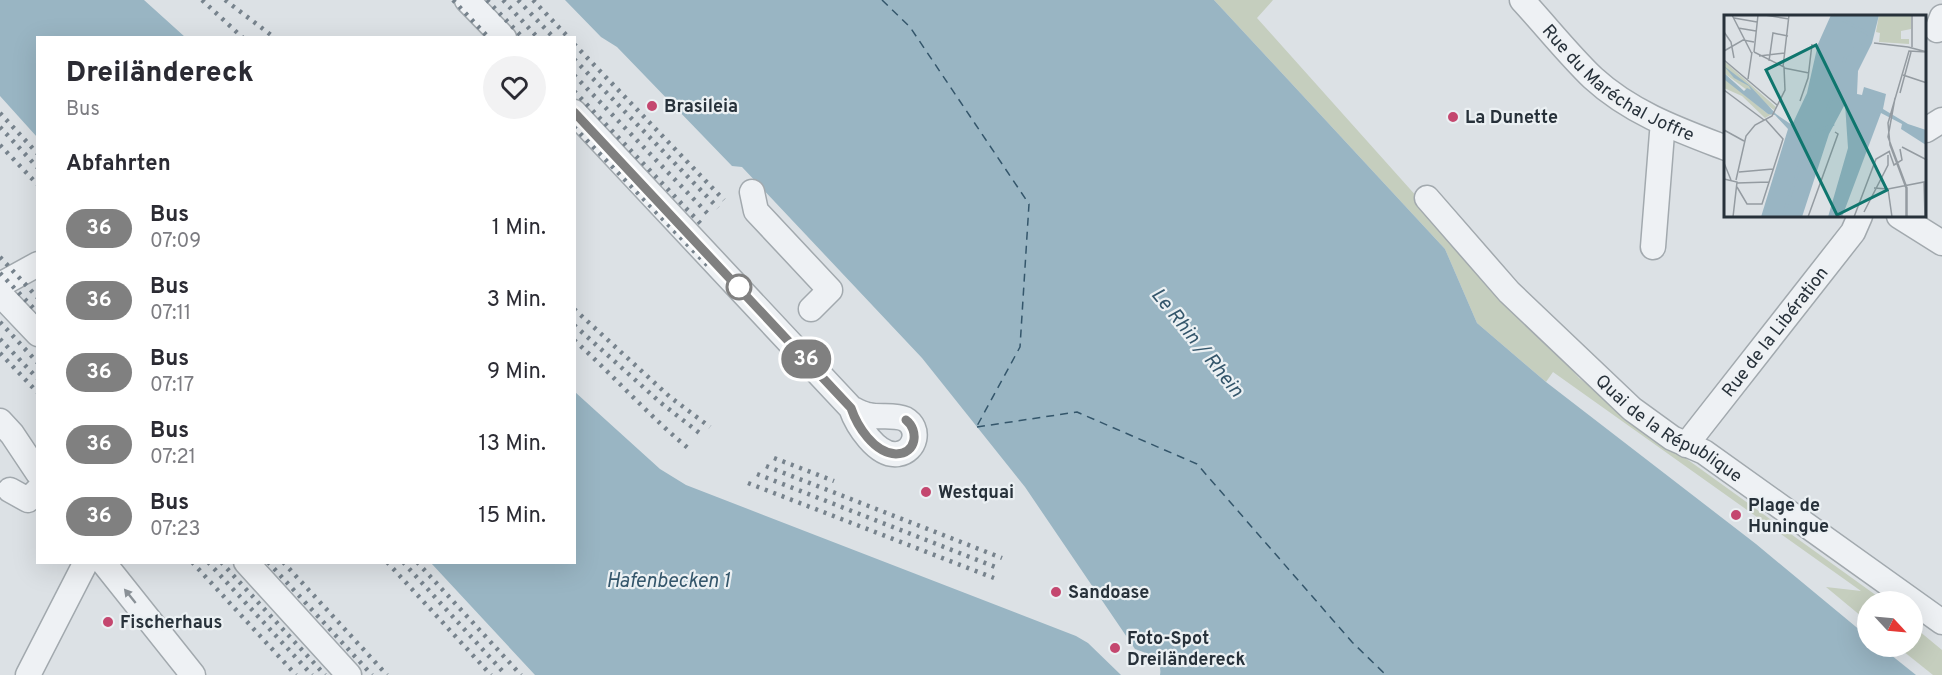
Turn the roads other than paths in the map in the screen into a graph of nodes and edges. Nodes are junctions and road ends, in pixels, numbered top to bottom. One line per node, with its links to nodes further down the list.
1 (467, 0): 3 (street)
2 (1522, 0): 6 (street, Rue du Maréchal Joffre)
3 (502, 36)
4 (576, 114): 20 (street)
5 (1942, 120): 7 (street)
6 (1665, 125): 8 (street, Rue du Maréchal Joffre); 14 (street)
7 (1927, 129)
8 (1724, 147)
9 (752, 192): 18 (street)
10 (1427, 198): 22 (street, Quai de la République)
11 (1859, 218): 22 (street, Rue de la Libération)
12 (1902, 218): 13 (street)
13 (1942, 243)
14 (1653, 247)
15 (36, 265): 16 (street)
16 (0, 285)
17 (0, 294): 19 (street)
18 (811, 309)
19 (36, 332)
20 (851, 408)
21 (0, 421): 23 (street)
22 (1686, 446): 29 (street, Quai de la République)
23 (36, 470)
24 (10, 490): 25 (street)
25 (36, 492)
26 (85, 564): 30 (street)
27 (105, 564): 31 (street, one-way to 27)
28 (248, 564): 32 (street)
29 (1942, 622)
30 (28, 675)
31 (193, 675)
32 (349, 675)

